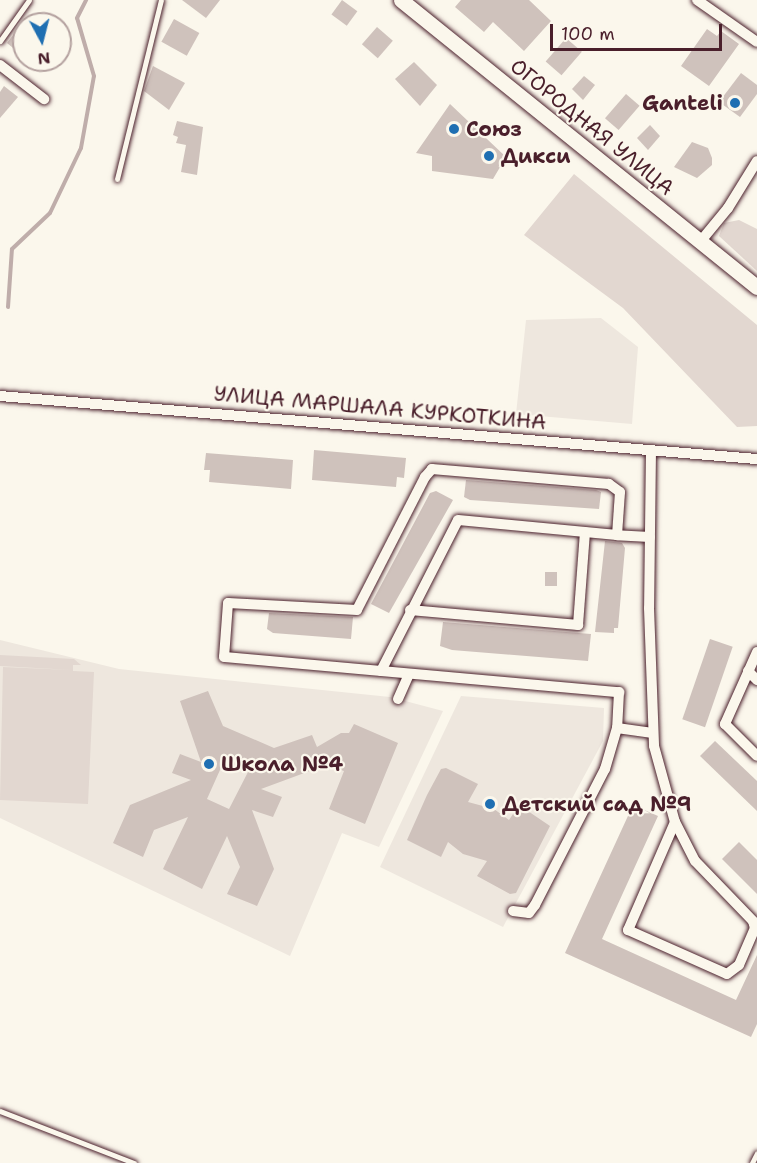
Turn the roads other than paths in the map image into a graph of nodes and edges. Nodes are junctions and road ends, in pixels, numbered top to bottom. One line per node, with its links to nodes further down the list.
1 (28, 0): 5 (lane)
2 (161, 0): 10 (lane)
3 (401, 0): 11 (main road, ОГОРОДНАЯ УЛИЦА)
4 (697, 0): 6 (street)
5 (0, 41)
6 (757, 42)
7 (0, 65): 8 (street)
8 (44, 99)
9 (757, 161): 11 (street)
10 (117, 179)
11 (700, 242): 12 (main road, ОГОРОДНАЯ УЛИЦА)
12 (757, 287)
13 (0, 396): 14 (street, УЛИЦА МАРШАЛА КУРКОТКИНА)
14 (651, 450): 15 (street, УЛИЦА МАРШАЛА КУРКОТКИНА); 18 (street)
15 (757, 459)
16 (585, 532): 17 (street); 19 (street); 19 (street)
17 (617, 535): 18 (street); 21 (street)
18 (650, 537): 27 (street)
19 (410, 610): 21 (street)
20 (757, 652): 22 (street)
21 (381, 671): 23 (street)
22 (748, 671): 24 (street); 28 (street)
23 (409, 674): 25 (street); 26 (street)
24 (757, 680)
25 (398, 699)
26 (617, 728): 27 (street); 30 (street)
27 (653, 733): 29 (street)
28 (757, 756)
29 (675, 822): 29 (street)
30 (513, 911)
31 (0, 1111): 33 (lane)
32 (757, 1153): 34 (lane)
33 (134, 1163)
34 (753, 1163)

